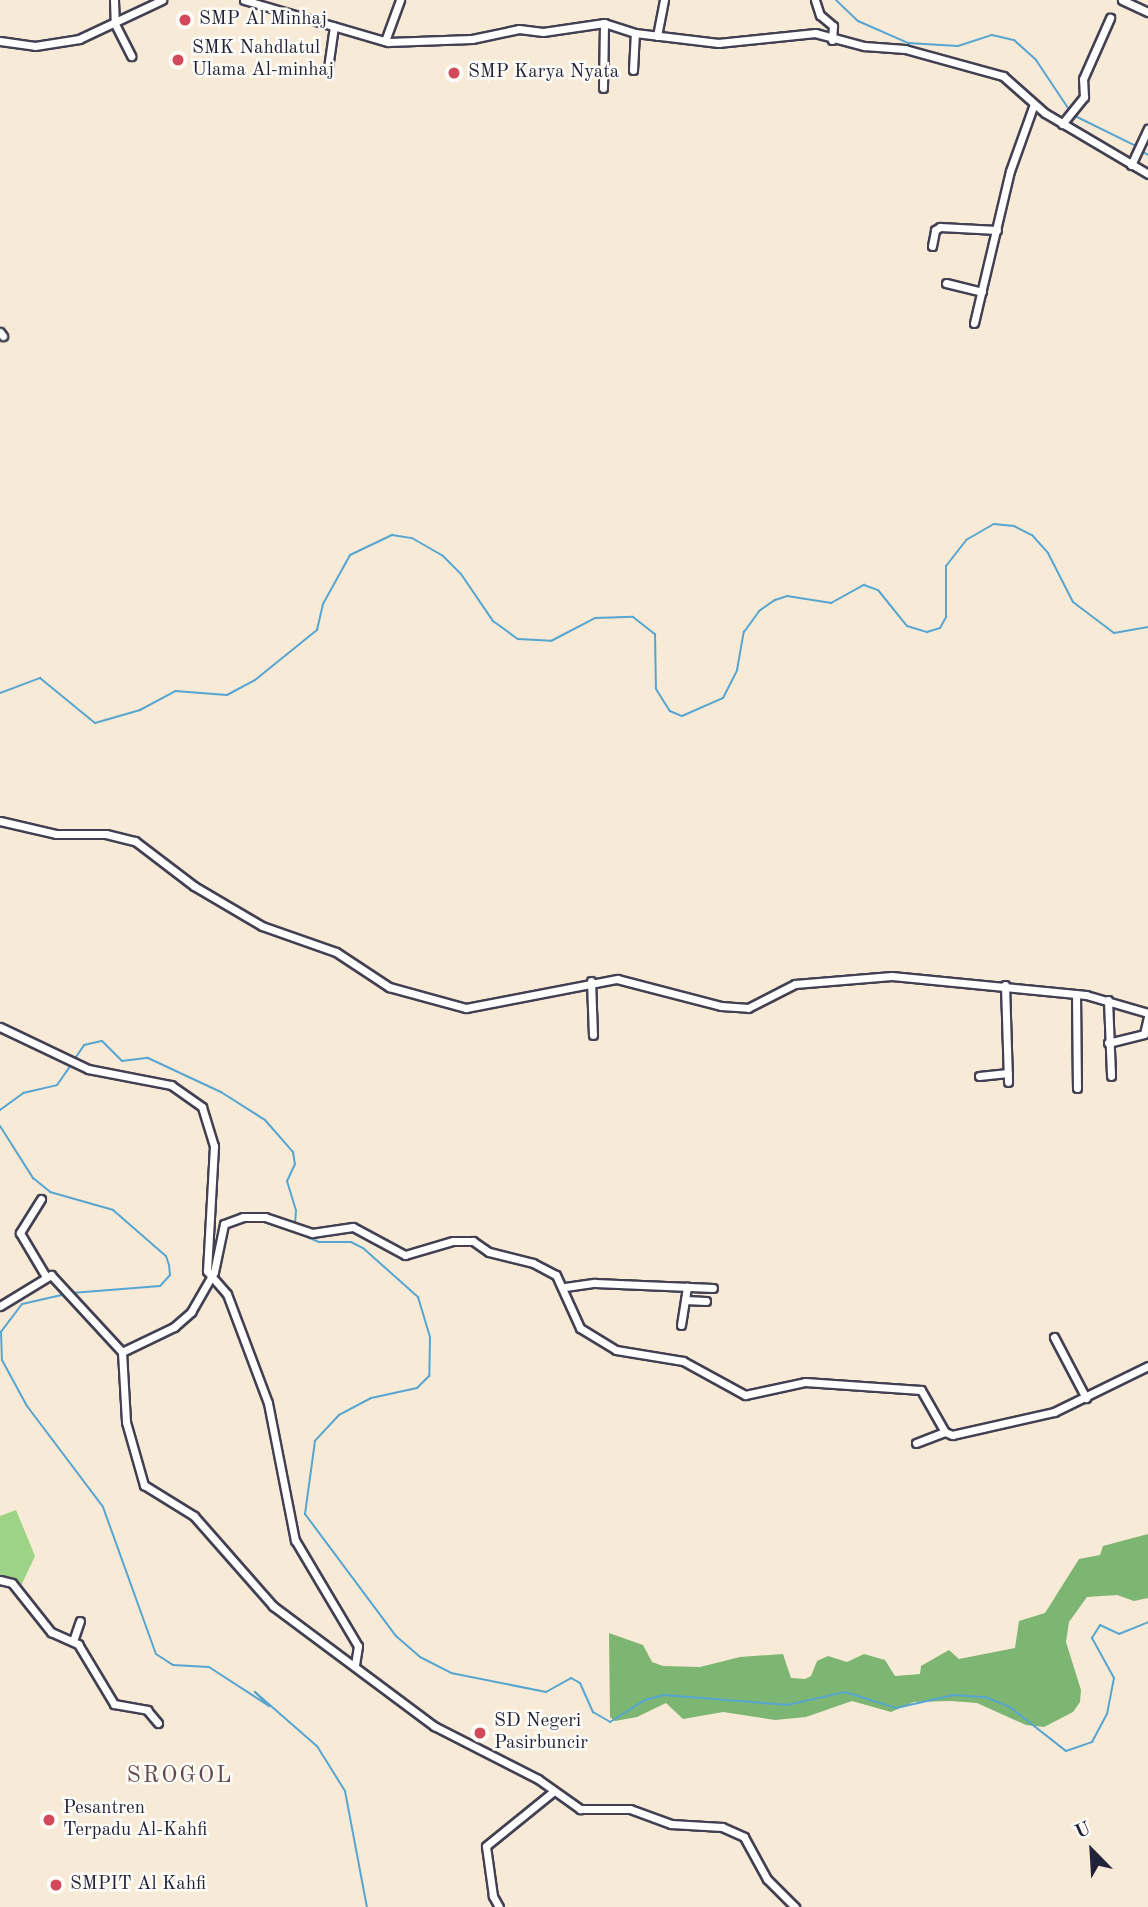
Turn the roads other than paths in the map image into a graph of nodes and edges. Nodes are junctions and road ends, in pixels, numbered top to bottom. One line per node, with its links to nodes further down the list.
1 (114, 0): 12 (street)
2 (162, 0): 12 (street)
3 (244, 0): 8 (street)
4 (400, 0): 18 (street)
5 (664, 0): 15 (street)
6 (815, 0): 16 (street)
7 (1122, 0): 9 (street)
8 (260, 1): 13 (street)
9 (1148, 12)
10 (1110, 18): 24 (street)
11 (604, 23): 14 (street); 18 (street); 22 (street)
12 (115, 24): 17 (street); 19 (street)
13 (334, 26): 18 (street); 20 (street)
14 (635, 33): 15 (street); 21 (street)
15 (657, 36): 16 (street)
16 (832, 40): 23 (street)
17 (0, 41)
18 (385, 41)
19 (131, 55)
20 (328, 68)
21 (633, 70)
22 (603, 88)
23 (1034, 104): 24 (street); 28 (street)
24 (1062, 124): 26 (street)
25 (1148, 129): 26 (street)
26 (1131, 165): 27 (street)
27 (1148, 174)
28 (998, 229): 29 (street); 31 (street)
29 (932, 246)
30 (946, 282): 31 (street)
31 (982, 292): 32 (street)
32 (974, 323)
33 (0, 821): 34 (street)
34 (590, 981): 35 (street); 40 (street)
35 (1005, 985): 36 (street); 42 (street)
36 (1076, 994): 37 (street); 44 (street)
37 (1108, 1000): 38 (street); 41 (street)
38 (1148, 1014): 41 (street)
39 (0, 1027): 47 (street)
40 (593, 1035)
41 (1108, 1043): 43 (street)
42 (979, 1076)
43 (1111, 1076)
44 (1077, 1088)
45 (41, 1199): 46 (street)
46 (45, 1275): 53 (street); 56 (street)
47 (210, 1279): 49 (street); 56 (street); 64 (street)
48 (687, 1286): 49 (street); 50 (street); 51 (street)
49 (565, 1287): 59 (street)
50 (713, 1288)
51 (685, 1300): 52 (street); 54 (street)
52 (706, 1301)
53 (0, 1306)
54 (681, 1325)
55 (1054, 1338): 58 (street)
56 (121, 1352): 64 (street)
57 (1148, 1366): 58 (street)
58 (1086, 1398): 59 (street)
59 (945, 1432): 60 (street)
60 (916, 1443)
61 (0, 1580): 63 (street)
62 (80, 1621): 63 (street)
63 (73, 1641): 65 (street)
64 (355, 1665): 66 (street)
65 (158, 1723)
66 (554, 1791): 67 (street); 68 (street)
67 (499, 1907)
68 (794, 1907)

